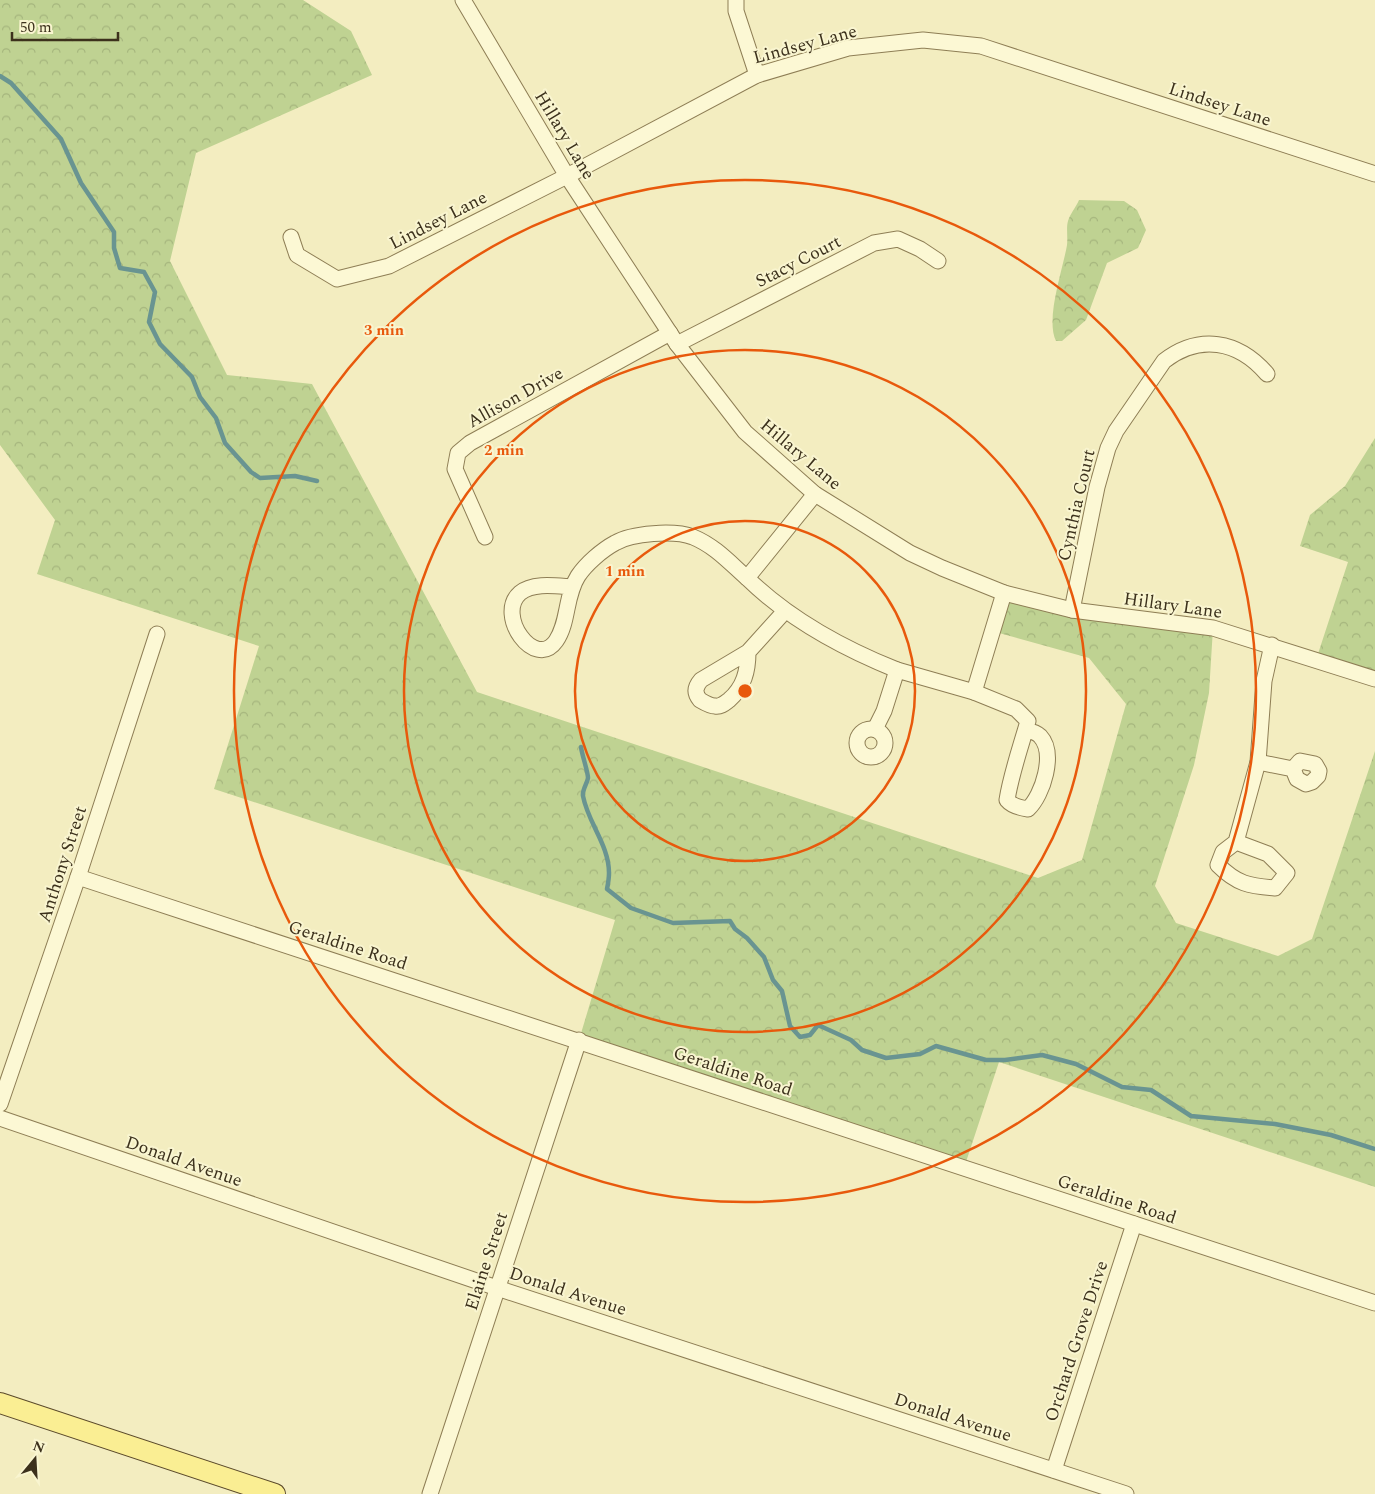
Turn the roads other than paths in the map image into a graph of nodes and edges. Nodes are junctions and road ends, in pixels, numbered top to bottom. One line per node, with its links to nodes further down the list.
1 (463, 0): 5 (street, Hillary Lane)
2 (736, 0): 3 (street)
3 (756, 75): 4 (street, Lindsey Lane); 5 (street, Lindsey Lane)
4 (1375, 174)
5 (567, 176): 6 (street, Lindsey Lane); 8 (street, Hillary Lane)
6 (291, 237)
7 (938, 261): 8 (street, Stacy Court)
8 (674, 338): 10 (street, Hillary Lane); 11 (street, Allison Drive)
9 (1267, 374): 15 (street, Cynthia Court)
10 (815, 494): 12 (street); 14 (street, Hillary Lane)
11 (485, 536)
12 (747, 578): 13 (street); 16 (street)
13 (572, 588): 13 (street)
14 (1004, 592): 15 (street, Hillary Lane); 22 (street)
15 (1072, 610): 18 (street, Hillary Lane)
16 (785, 611): 19 (street); 20 (street)
17 (156, 634): 28 (street, Anthony Street)
18 (1272, 645): 21 (street, Hillary Lane); 25 (street)
19 (748, 652)
20 (897, 670): 22 (street); 23 (street)
21 (1375, 679)
22 (974, 692): 24 (street)
23 (875, 729)
24 (1026, 730): 24 (street)
25 (1258, 762): 26 (street); 27 (street)
26 (1293, 769)
27 (1236, 842)
28 (78, 877): 29 (street, Geraldine Road); 30 (street, Anthony Street)
29 (579, 1040): 32 (street, Geraldine Road); 33 (street, Elaine Street)
30 (0, 1104)
31 (0, 1118): 33 (street, Donald Avenue)
32 (1134, 1224): 34 (street, Geraldine Road); 36 (street, Orchard Grove Drive)
33 (497, 1288): 36 (street, Donald Avenue); 38 (street, Elaine Street)
34 (1375, 1303)
35 (0, 1403): 37 (main road)
36 (1054, 1470): 39 (street, Donald Avenue)
37 (275, 1494)
38 (430, 1494)
39 (1126, 1494)

